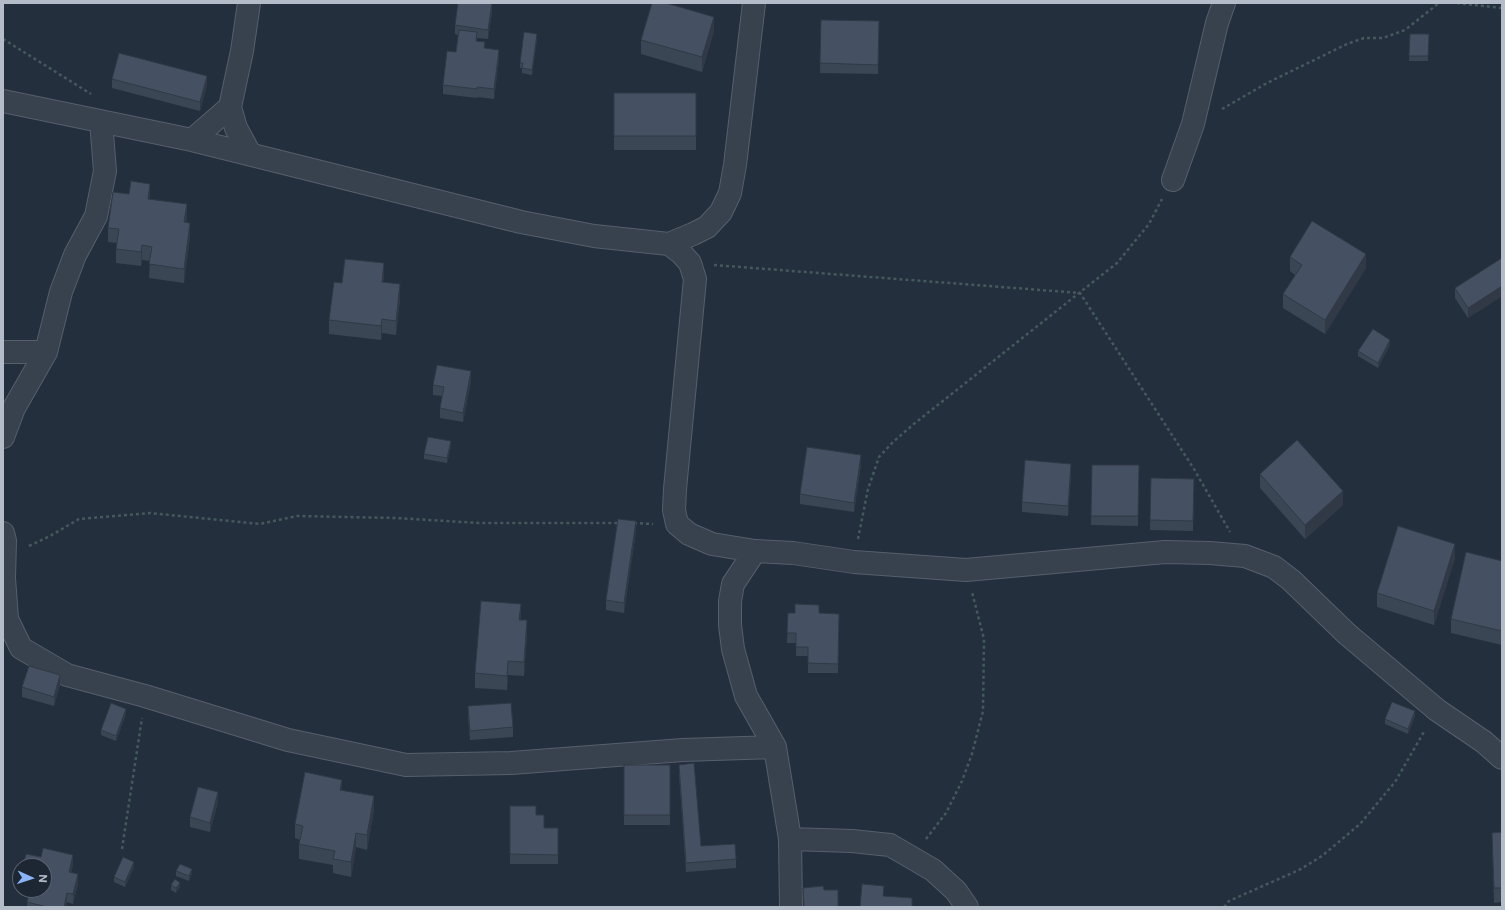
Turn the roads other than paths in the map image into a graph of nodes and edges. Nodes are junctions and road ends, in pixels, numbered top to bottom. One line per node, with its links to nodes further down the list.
1 (249, 3): 5 (street)
2 (754, 3): 10 (street)
3 (1224, 3): 9 (street)
4 (3, 101): 6 (street)
5 (230, 107): 7 (street); 8 (street)
6 (102, 121): 7 (street); 12 (street)
7 (192, 140): 8 (street)
8 (250, 154): 10 (street)
9 (1173, 180)
10 (669, 244): 15 (street)
11 (3, 352): 12 (street)
12 (46, 352): 13 (street)
13 (3, 437)
14 (3, 533): 16 (street)
15 (755, 552): 16 (street); 17 (street)
16 (775, 747): 18 (street)
17 (1502, 758)
18 (790, 839): 19 (street); 20 (street)
19 (791, 907)
20 (967, 907)

